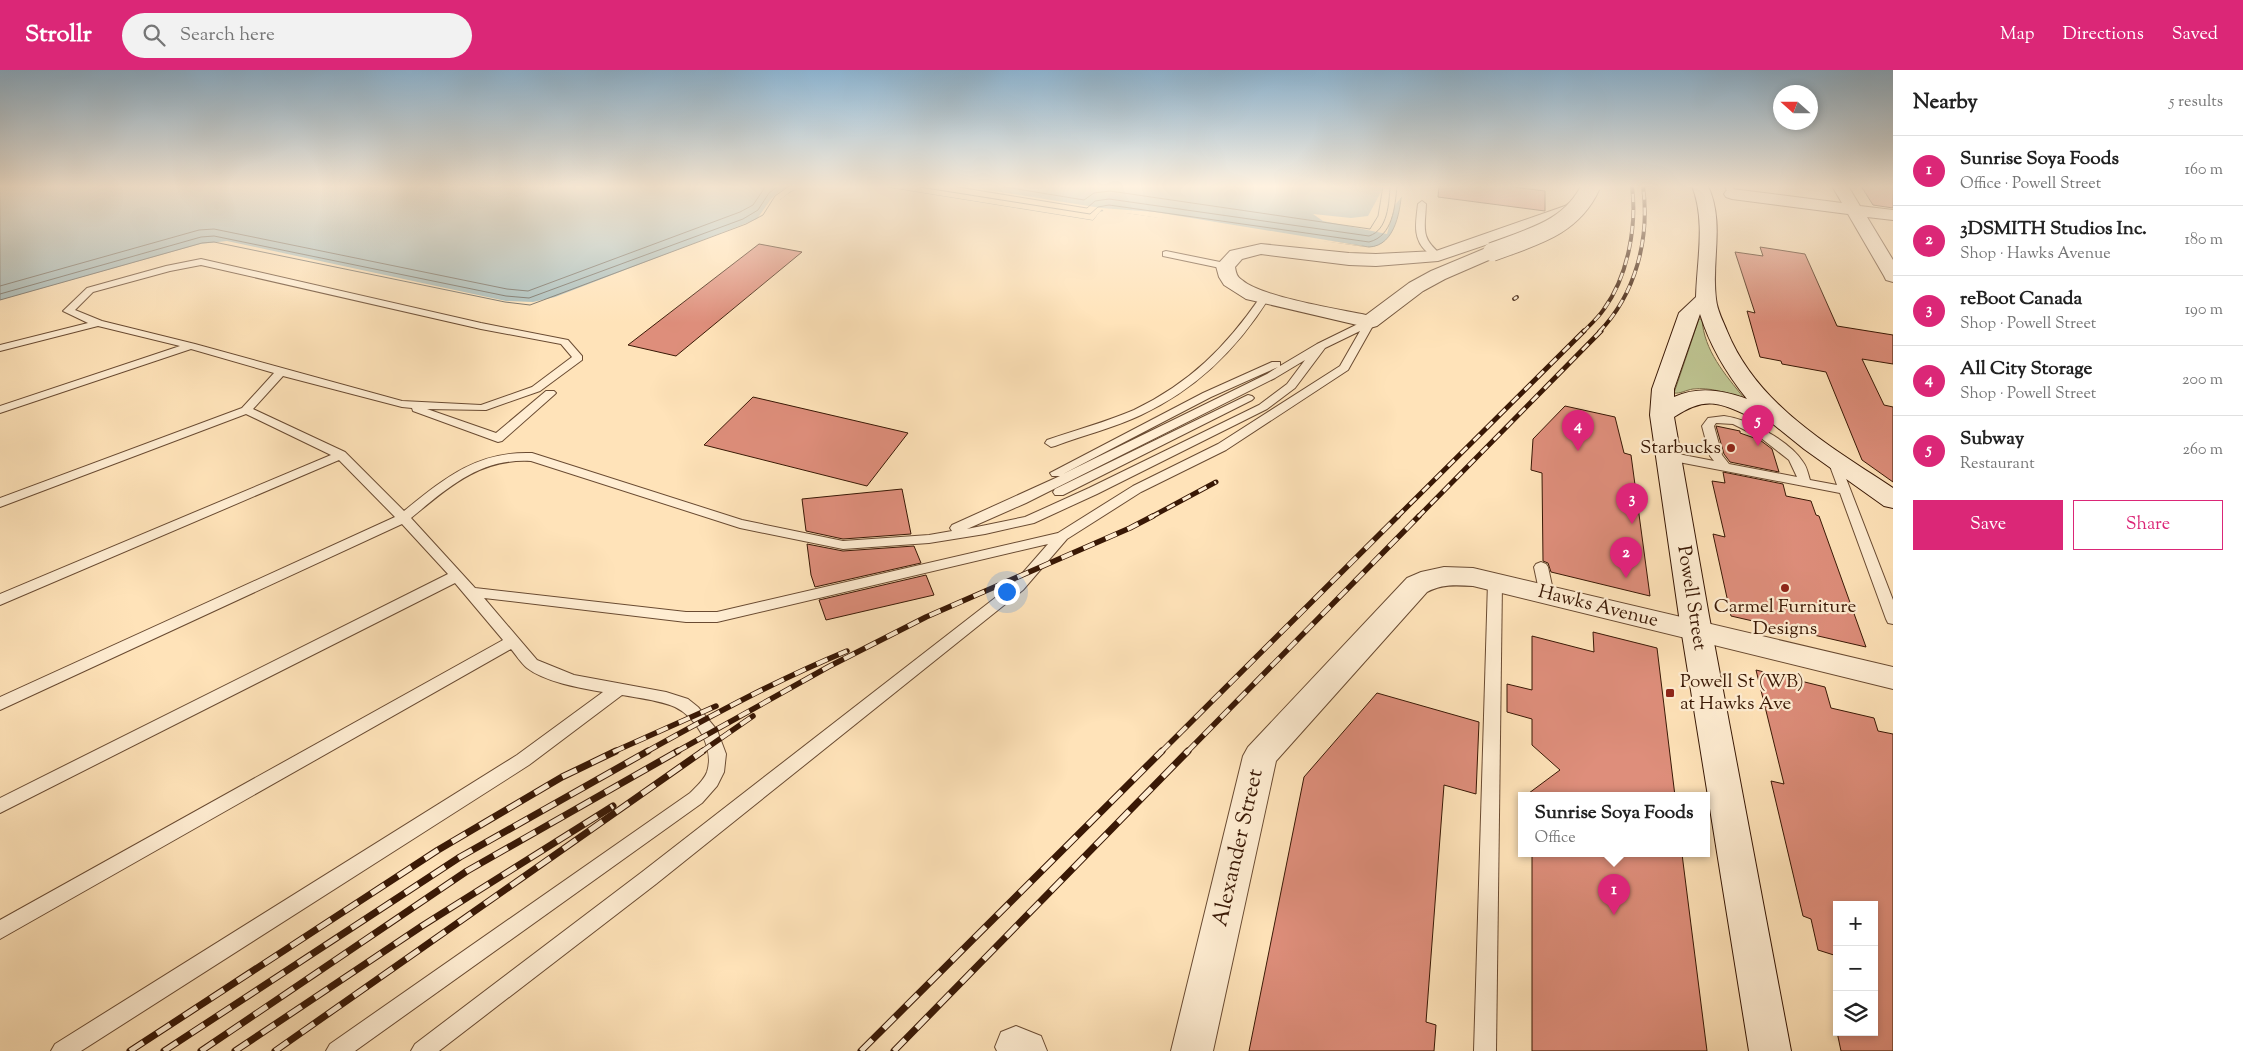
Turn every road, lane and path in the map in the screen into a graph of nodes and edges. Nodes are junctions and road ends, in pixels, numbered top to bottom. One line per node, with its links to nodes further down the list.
1 (1420, 232): 7 (lane)
2 (1508, 232): 7 (street)
3 (1538, 232): 12 (street, bridge)
4 (1708, 232): 10 (street)
5 (1868, 232): 9 (street)
6 (1166, 254): 8 (lane)
7 (1438, 256): 8 (street)
8 (1225, 266): 11 (street)
9 (1893, 276)
10 (1707, 293): 24 (street, Powell Street); 25 (street)
11 (1264, 298): 12 (street); 18 (lane)
12 (1370, 322): 15 (lane); 38 (lane)
13 (98, 323): 14 (lane); 16 (lane); 20 (lane)
14 (191, 346): 17 (lane); 22 (lane)
15 (1321, 346): 39 (lane); 39 (lane); 39 (lane)
16 (0, 348)
17 (281, 372): 20 (lane); 23 (lane)
18 (1197, 377): 21 (lane)
19 (550, 393): 26 (lane)
20 (402, 404): 26 (lane)
21 (1147, 407): 27 (lane)
22 (0, 410)
23 (246, 410): 28 (lane); 36 (lane)
24 (1662, 415): 25 (street); 29 (street, Powell Street)
25 (1793, 428): 31 (street)
26 (498, 438): 30 (lane)
27 (1051, 443)
28 (341, 455): 37 (lane); 46 (lane)
29 (1668, 456): 32 (lane); 48 (street, Powell Street)
30 (506, 457): 37 (lane); 39 (lane)
31 (1833, 458): 34 (lane); 35 (street)
32 (1724, 466): 33 (lane); 33 (lane)
33 (1805, 482): 34 (lane)
34 (1844, 490): 47 (lane)
35 (1893, 500)
36 (0, 503)
37 (403, 518): 42 (lane); 52 (lane)
38 (1062, 536): 44 (lane); 57 (lane)
39 (928, 538)
40 (1541, 567): 45 (lane)
41 (1448, 575): 43 (street, Hawks Avenue); 58 (street, Alexander Street)
42 (456, 576): 44 (lane); 53 (lane)
43 (1495, 582): 45 (street, Hawks Avenue); 59 (lane)
44 (471, 592): 49 (lane)
45 (1547, 594): 48 (street, Hawks Avenue)
46 (0, 600)
47 (1893, 619)
48 (1697, 631): 50 (street, Hawks Avenue); 60 (street, Powell Street)
49 (514, 641): 51 (lane); 54 (lane)
50 (1893, 678)
51 (618, 689): 55 (lane); 56 (lane)
52 (0, 704)
53 (0, 806)
54 (0, 930)
55 (62, 1051)
56 (337, 1051)
57 (422, 1051)
58 (1192, 1051)
59 (1485, 1051)
60 (1770, 1051)

